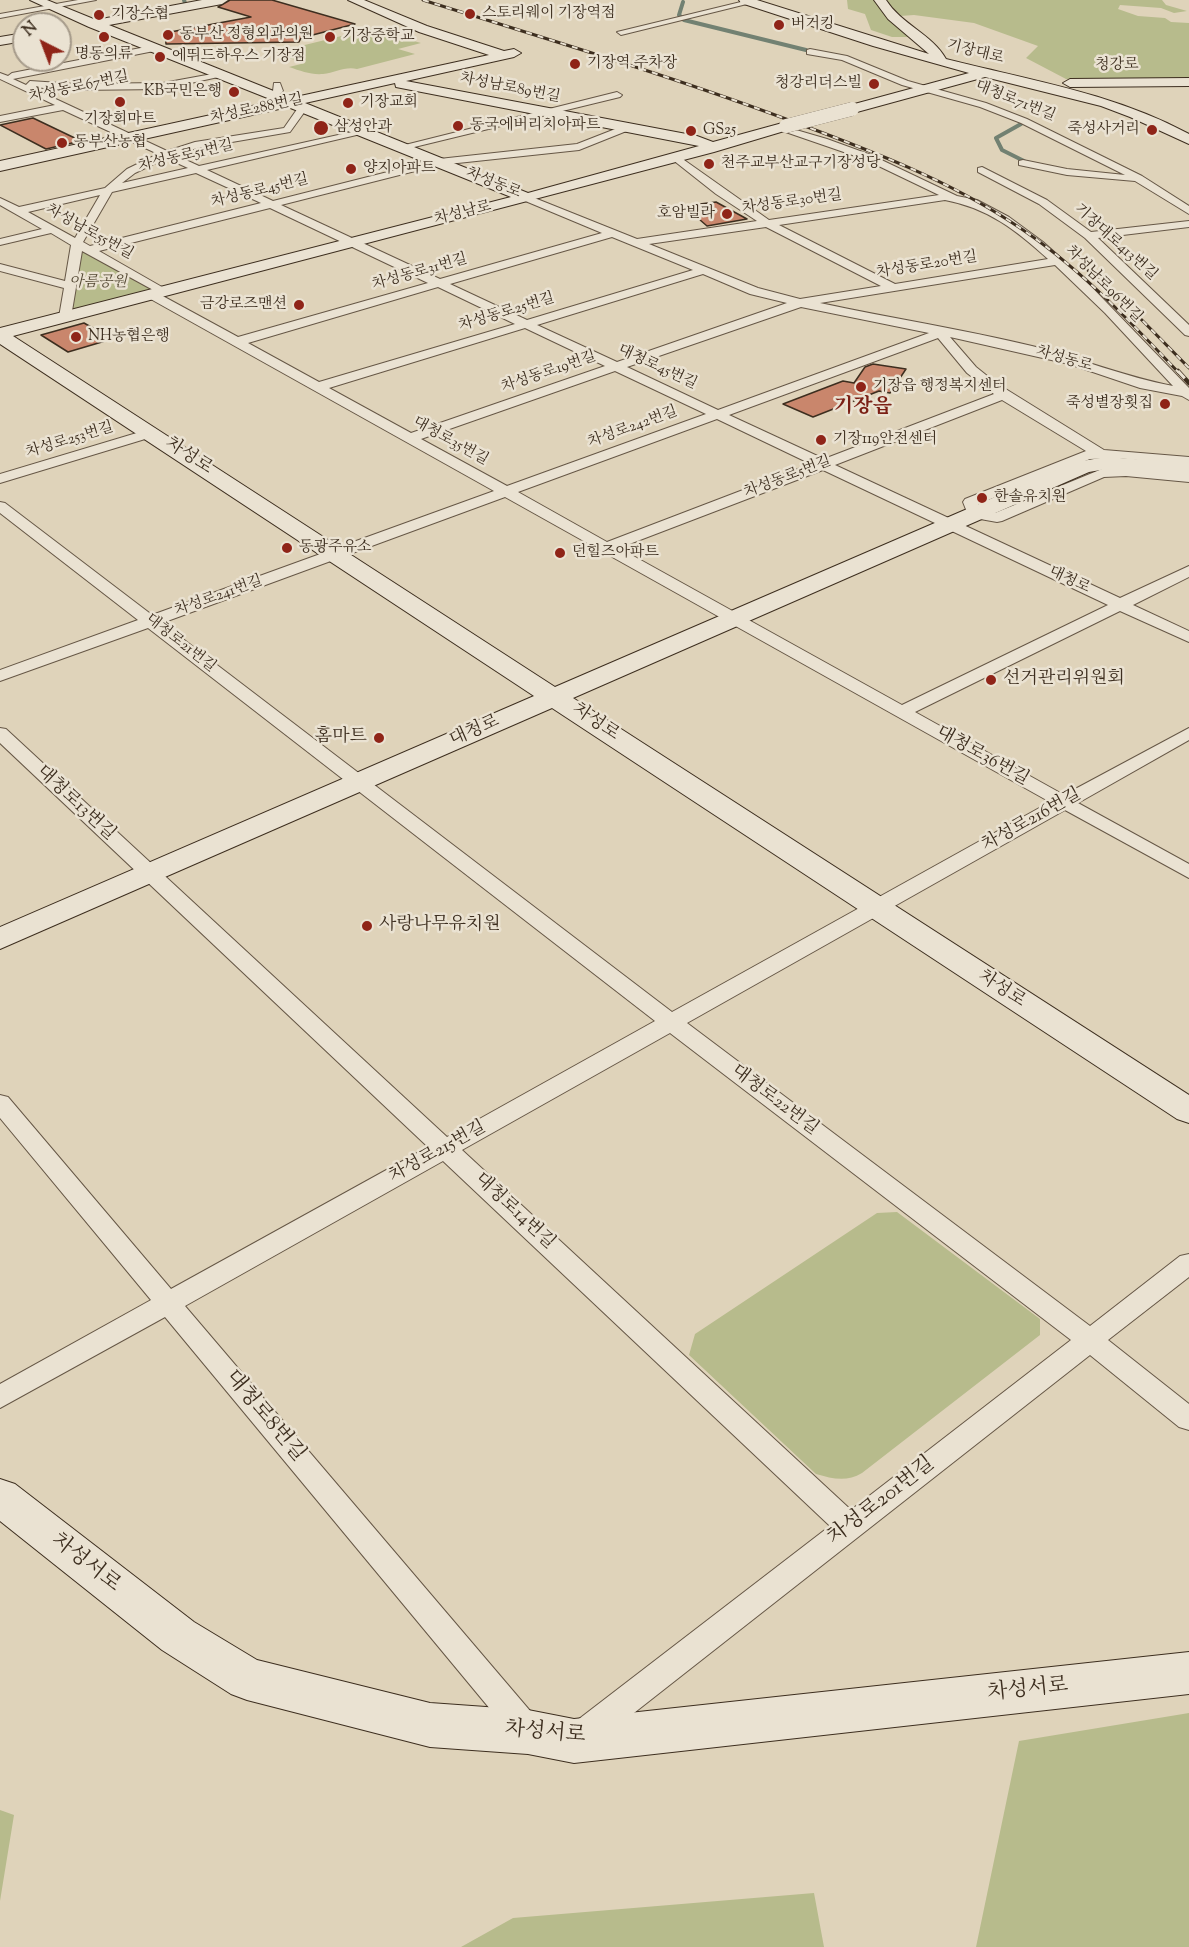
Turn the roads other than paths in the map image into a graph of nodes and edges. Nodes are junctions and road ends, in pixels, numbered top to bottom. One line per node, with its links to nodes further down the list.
1 (36, 0): 8 (street, 차성동로)
2 (92, 0): 8 (street)
3 (222, 0): 7 (street)
4 (354, 0): 21 (street, 차성로288번길)
5 (880, 0): 13 (street)
6 (748, 1): 12 (street, 기장대로); 14 (street, 기장대로)
7 (175, 4): 10 (street)
8 (53, 7): 9 (street); 10 (street, 차성동로)
9 (0, 16)
10 (96, 24): 11 (street); 15 (street, 차성동로)
11 (72, 28)
12 (621, 32)
13 (919, 37): 14 (street); 17 (street)
14 (882, 45): 17 (street, 기장대로)
15 (156, 48): 19 (street, 차성동로); 20 (street)
16 (810, 52): 27 (street)
17 (942, 62): 18 (street, 기장대로)
18 (984, 72): 23 (street, 차성남로); 26 (street, 기장대로)
19 (220, 74): 25 (street, 차성동로67번길); 31 (street, 차성동로)
20 (1, 77): 22 (street)
21 (388, 81): 31 (street, 차성로288번길); 33 (street, 차성남로89번길)
22 (14, 82): 25 (street, 차성동로67번길); 32 (street, 대청로45번길)
23 (950, 82): 26 (street); 27 (street, 차성남로)
24 (1189, 82): 26 (street, 청강로)
25 (163, 86): 29 (street, 차성동로67번길)
26 (1045, 88): 40 (street, 기장대로)
27 (925, 89): 36 (street, 차성남로, bridge); 43 (street, 대청로71번길)
28 (617, 95): 33 (street)
29 (108, 97)
30 (86, 102): 32 (street, 차성동로67번길)
31 (297, 105): 37 (street, 차성동로); 39 (street, 차성로288번길); 44 (street)
32 (64, 106): 34 (street, 차성동로67번길); 39 (street, 대청로45번길)
33 (545, 112): 35 (street, 차성남로89번길); 41 (street)
34 (0, 120)
35 (626, 128): 38 (street, 차성남로89번길); 46 (street)
36 (779, 128): 38 (street); 42 (street, 차성남로); 53 (street)
37 (362, 131): 41 (street, 차성동로); 49 (street, 차성동로51번길)
38 (671, 136): 42 (street)
39 (130, 137): 44 (street, 대청로45번길); 48 (street, 차성로288번길)
40 (1189, 140)
41 (402, 147): 46 (street, 차성동로)
42 (709, 149): 45 (street, 차성남로)
43 (1090, 152): 47 (street, 대청로71번길); 51 (street, 대청로71번길)
44 (166, 154): 49 (street, 대청로45번길); 52 (street)
45 (677, 158): 54 (street, 차성남로); 59 (street)
46 (439, 162): 54 (street, 차성동로); 56 (street, 차성동로45번길)
47 (1013, 165): 50 (street, 대청로71번길); 51 (street, 대청로71번길)
48 (0, 166)
49 (198, 169): 52 (street, 차성동로51번길); 56 (street, 대청로45번길)
50 (982, 170): 63 (street, 기장대로413번길)
51 (1140, 180): 58 (street, 대청로71번길)
52 (108, 190): 57 (street, 차성동로51번길); 67 (street)
53 (952, 197): 59 (street, 차성동로30번길); 69 (street, 차성남로96번길)
54 (527, 198): 62 (street, 차성동로); 65 (street, 차성남로)
55 (0, 201): 57 (street, 차성남로55번길)
56 (272, 204): 65 (street, 대청로45번길); 68 (street, 차성동로45번길)
57 (17, 211): 61 (street, 차성남로55번길)
58 (1189, 211)
59 (765, 222): 66 (street, 차성동로30번길); 74 (street)
60 (1189, 224): 63 (street)
61 (51, 230): 64 (street); 67 (street, 차성남로55번길)
62 (612, 232): 66 (street, 차성동로); 72 (street, 차성동로31번길)
63 (1089, 236): 79 (street, 기장대로413번길)
64 (0, 242)
65 (351, 242): 72 (street, 대청로45번길); 75 (street, 차성남로)
66 (637, 242): 71 (street, 차성동로)
67 (77, 244): 68 (street, 차성남로55번길); 73 (street)
68 (88, 250): 75 (street, 차성남로55번길)
69 (1058, 261): 74 (street, 차성동로20번길); 87 (street, 차성남로96번길)
70 (0, 267): 73 (street)
71 (706, 270): 76 (street, 차성동로); 80 (street, 차성동로25번길)
72 (439, 283): 80 (street, 대청로45번길); 84 (street, 차성동로31번길)
73 (70, 286): 78 (street)
74 (892, 287): 76 (street, 차성동로20번길)
75 (157, 292): 78 (street, 차성남로); 84 (street, 대청로35번길)
76 (800, 303): 82 (street, 차성동로); 85 (street, 차성동로19번길)
77 (1189, 316): 79 (street)
78 (65, 317): 83 (street, 차성남로)
79 (1175, 318): 81 (street, 기장대로413번길)
80 (526, 324): 85 (street, 대청로45번길); 86 (street, 차성동로25번길)
81 (1189, 332)
82 (941, 333): 87 (street, 차성동로); 88 (street); 89 (street, 차성로242번길)
83 (0, 335): 90 (street, 차성로)
84 (236, 342): 86 (street, 대청로35번길)
85 (618, 367): 89 (street, 대청로45번길); 91 (street, 차성동로19번길)
86 (318, 387): 91 (street, 대청로35번길)
87 (1188, 394)
88 (1004, 395): 92 (street); 94 (street, 차성동로5번길)
89 (718, 415): 94 (street, 대청로45번길); 98 (street, 차성로242번길)
90 (150, 433): 97 (street, 차성로253번길); 103 (street, 차성로)
91 (409, 438): 98 (street, 대청로35번길)
92 (1100, 454): 93 (street); 100 (street)
93 (1189, 461)
94 (823, 465): 101 (street, 대청로45번길); 102 (street, 차성동로5번길)
95 (1189, 469): 100 (street, 대청로)
96 (1189, 478): 100 (street)
97 (0, 479)
98 (506, 492): 102 (street, 대청로35번길); 103 (street, 차성로242번길)
99 (0, 506): 107 (street, 대청로21번길)
100 (974, 514): 101 (street, 대청로)
101 (949, 524): 105 (street, 대청로); 106 (street, 대청로)
102 (605, 548): 106 (street, 대청로35번길)
103 (336, 554): 107 (street, 차성로241번길); 110 (street, 차성로)
104 (1189, 571): 105 (street)
105 (1119, 604): 108 (street, 대청로); 111 (street)
106 (733, 619): 110 (street, 대청로); 111 (street, 대청로36번길)
107 (151, 621): 109 (street, 차성로241번길); 114 (street, 대청로21번길)
108 (1189, 637)
109 (0, 676)
110 (554, 696): 114 (street, 대청로); 118 (street, 차성로)
111 (901, 712): 115 (street, 대청로36번길)
112 (0, 733): 117 (street, 대청로13번길)
113 (1189, 733): 115 (street, 차성로216번길)
114 (360, 783): 117 (street, 대청로); 120 (street, 대청로22번길)
115 (1065, 803): 116 (street, 대청로36번길); 118 (street, 차성로216번길)
116 (1189, 872)
117 (150, 874): 119 (street, 대청로); 123 (street, 대청로14번길)
118 (876, 909): 120 (street, 차성로215번길); 122 (street, 차성로)
119 (0, 939)
120 (672, 1023): 123 (street, 차성로215번길); 126 (street, 대청로22번길)
121 (0, 1103): 125 (street, 대청로8번길)
122 (1189, 1111)
123 (446, 1149): 125 (street, 차성로215번길); 130 (street, 대청로14번길)
124 (1189, 1263): 126 (street, 차성로201번길)
125 (169, 1303): 127 (street, 차성로215번길); 132 (street, 대청로8번길)
126 (1090, 1340): 128 (street, 대청로22번길); 130 (street, 차성로201번길)
127 (0, 1397)
128 (1189, 1419)
129 (0, 1497): 132 (street, 차성서로)
130 (850, 1527): 133 (street, 차성로201번길)
131 (1189, 1673): 133 (street, 차성서로)
132 (528, 1732): 133 (street, 차성서로)
133 (574, 1741)

